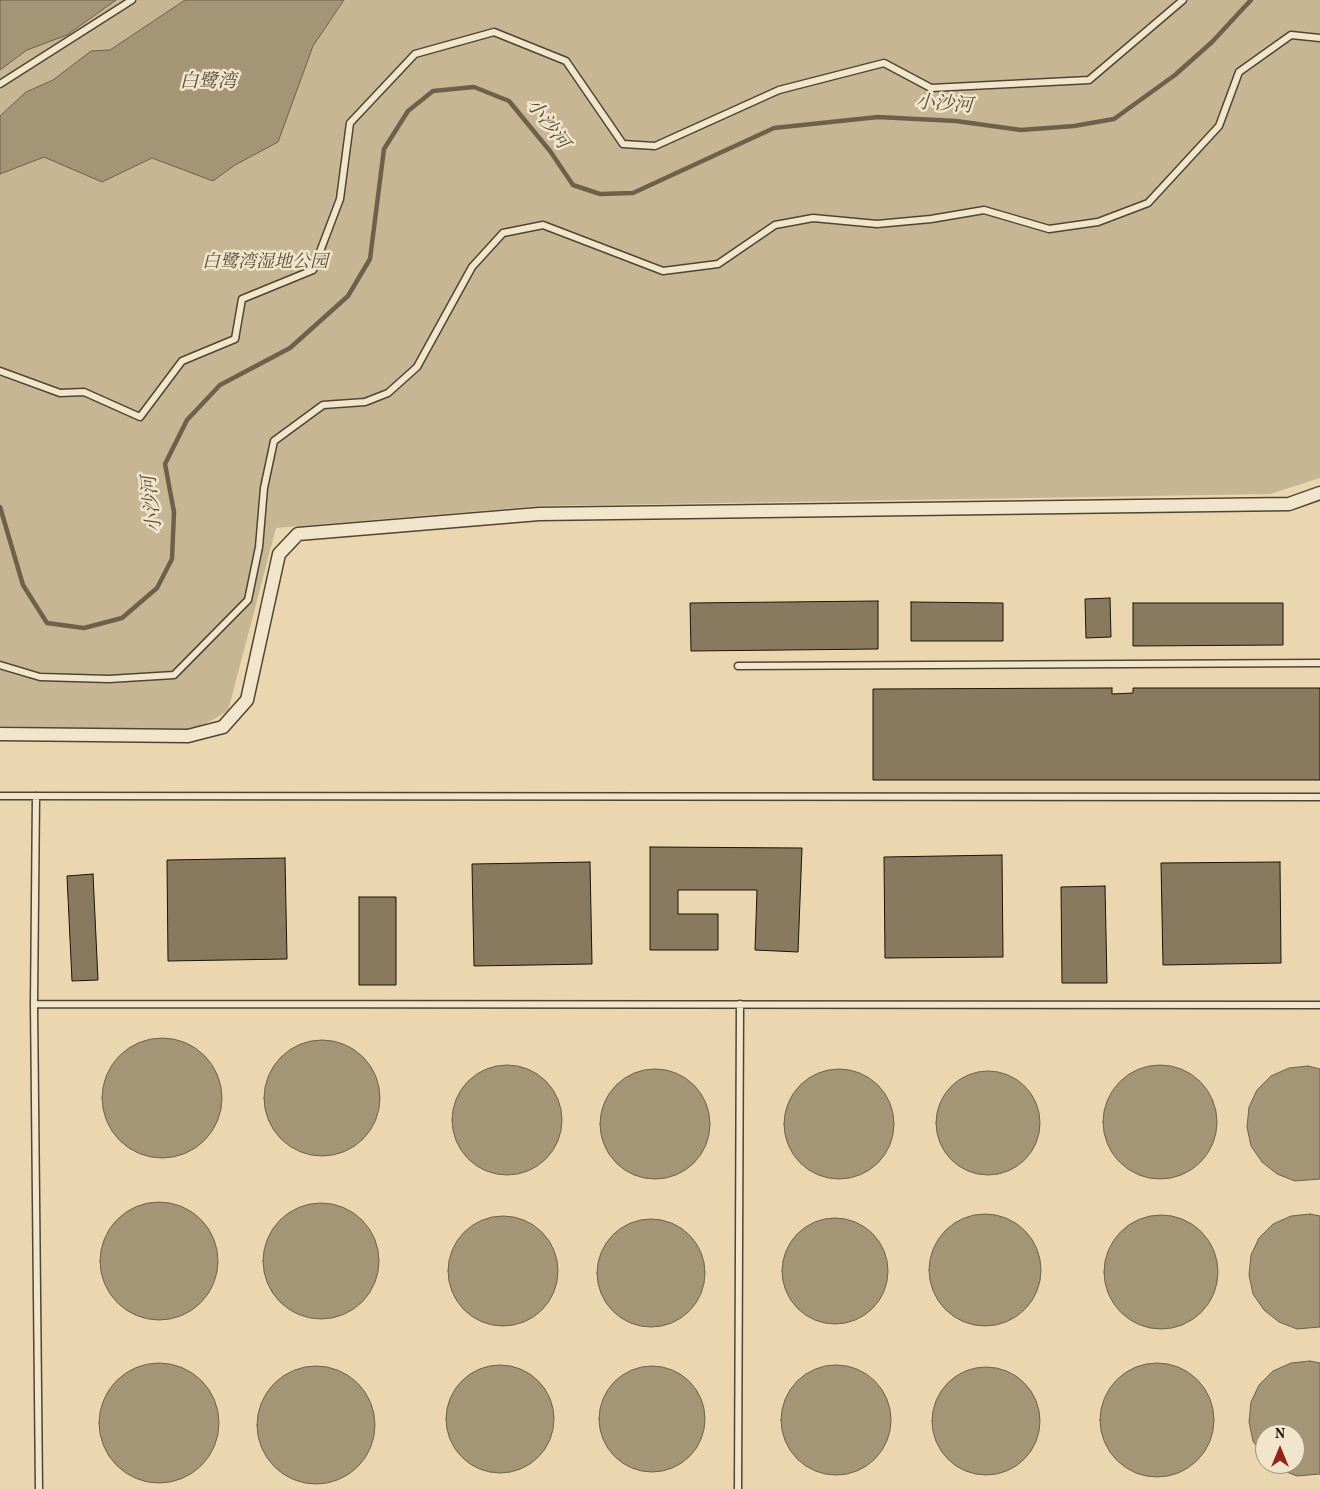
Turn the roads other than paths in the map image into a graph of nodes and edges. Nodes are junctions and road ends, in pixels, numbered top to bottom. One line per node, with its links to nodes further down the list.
1 (132, 0): 4 (lane)
2 (1183, 0): 5 (lane)
3 (1320, 38): 8 (lane)
4 (0, 84)
5 (0, 372)
6 (1320, 493): 10 (street)
7 (1320, 663): 9 (lane)
8 (0, 665)
9 (738, 666)
10 (0, 734)
11 (0, 796): 12 (lane)
12 (36, 796): 13 (lane); 14 (lane)
13 (1320, 797)
14 (34, 1004): 15 (lane); 17 (lane)
15 (740, 1004): 16 (lane); 18 (lane)
16 (1320, 1005)
17 (39, 1489)
18 (738, 1489)

